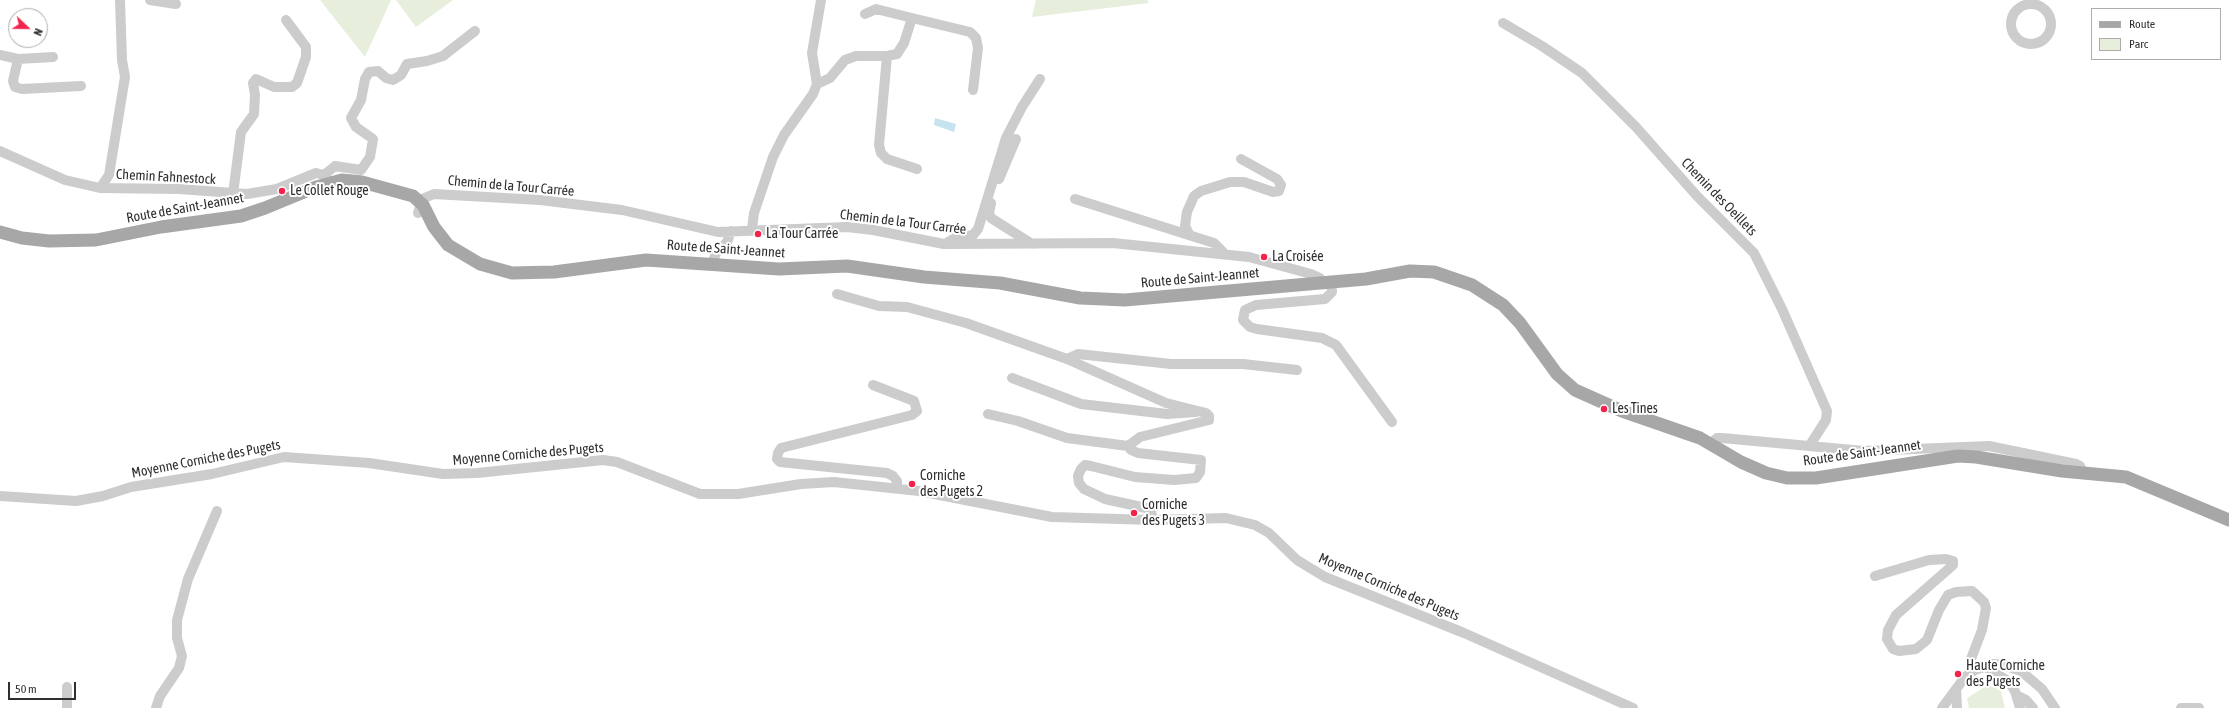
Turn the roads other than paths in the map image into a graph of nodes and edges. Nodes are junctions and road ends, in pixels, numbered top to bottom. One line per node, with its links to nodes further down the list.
1 (120, 0): 24 (street)
2 (150, 0): 4 (street)
3 (821, 0): 16 (street)
4 (176, 4)
5 (865, 14): 6 (street)
6 (912, 18): 12 (street); 18 (street)
7 (286, 20): 25 (street)
8 (1503, 24): 46 (street, Chemin des Oeillets)
9 (475, 31): 23 (street, Chemin Fahnestock)
10 (2025, 45): 10 (street)
11 (0, 55): 14 (street)
12 (887, 56): 16 (street); 22 (street)
13 (53, 57): 14 (street)
14 (18, 58): 17 (street)
15 (1040, 79): 32 (street)
16 (817, 84): 28 (street)
17 (82, 86)
18 (973, 90)
19 (1016, 139): 33 (street)
20 (0, 151): 24 (street, Chemin Fahnestock)
21 (1241, 159): 31 (street)
22 (917, 169)
23 (327, 178): 25 (street, Chemin Fahnestock); 27 (main road, Route de Saint-Jeannet); 30 (main road, Route de Saint-Jeannet)
24 (100, 188): 25 (street, Chemin Fahnestock)
25 (234, 194)
26 (1076, 199): 31 (street)
27 (419, 207): 29 (street, Chemin de la Tour Carrée); 35 (main road, Route de Saint-Jeannet)
28 (752, 229): 29 (street, Chemin de la Tour Carrée); 32 (street, Chemin de la Tour Carrée)
29 (731, 231): 35 (street)
30 (0, 232)
31 (1189, 234): 34 (street)
32 (944, 244): 33 (street, Chemin de la Tour Carrée)
33 (1032, 244): 34 (street, Chemin de la Tour Carrée)
34 (1225, 254): 36 (street, Chemin de la Tour Carrée)
35 (712, 264): 36 (main road, Route de Saint-Jeannet)
36 (1326, 282): 44 (street); 45 (main road, Route de Saint-Jeannet)
37 (837, 294): 38 (street)
38 (1067, 360): 39 (street); 42 (street)
39 (1297, 370)
40 (1012, 378): 42 (street)
41 (873, 385): 49 (street)
42 (1200, 411): 47 (street)
43 (988, 414): 47 (street)
44 (1392, 422)
45 (1710, 444): 46 (street); 48 (main road, Route de Saint-Jeannet)
46 (1810, 445): 48 (street)
47 (1128, 446): 52 (street)
48 (2083, 472): 53 (main road, Route de Saint-Jeannet)
49 (897, 488): 50 (street, Moyenne Corniche des Pugets); 52 (street, Moyenne Corniche des Pugets)
50 (0, 496)
51 (217, 512): 61 (street)
52 (1153, 520): 62 (street, Moyenne Corniche des Pugets)
53 (2229, 520)
54 (1874, 576): 56 (street)
55 (1984, 666): 56 (street); 59 (street); 67 (street)
56 (1972, 672): 58 (street)
57 (66, 687): 60 (street)
58 (1956, 689): 63 (street); 64 (street)
59 (2016, 695): 65 (street); 66 (street)
60 (67, 708)
61 (156, 708)
62 (1633, 708)
63 (1942, 708)
64 (1956, 708)
65 (2020, 708)
66 (2033, 708)
67 (2055, 708)
68 (2181, 708): 69 (street)
69 (2199, 708)

